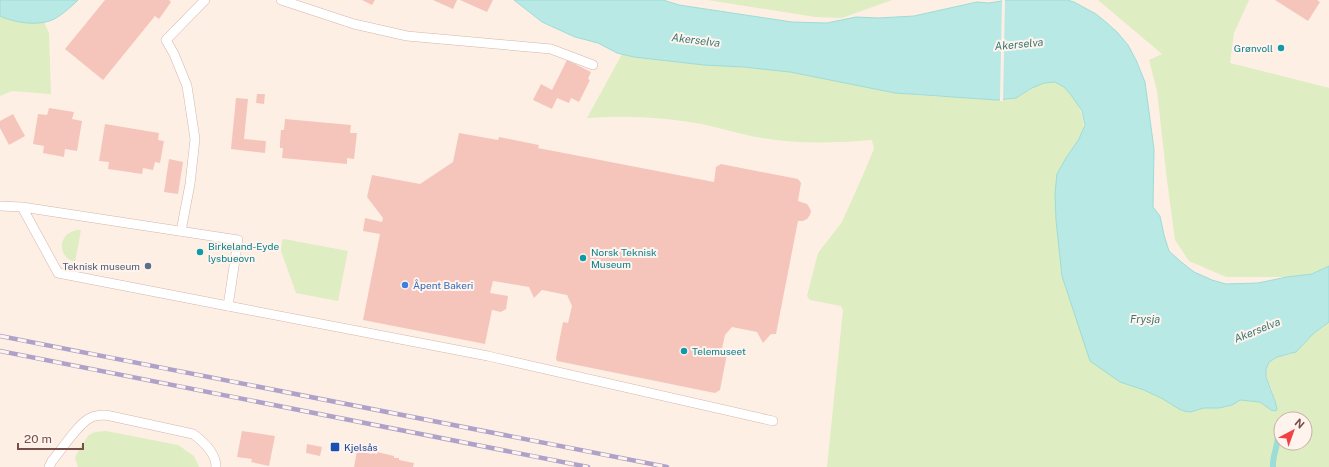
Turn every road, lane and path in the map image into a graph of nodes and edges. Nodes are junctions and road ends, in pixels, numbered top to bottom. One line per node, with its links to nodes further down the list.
1 (205, 0): 6 (lane)
2 (281, 0): 3 (lane)
3 (593, 65)
4 (0, 206): 5 (lane)
5 (22, 207): 6 (lane); 7 (lane)
6 (182, 231): 7 (lane)
7 (228, 306): 8 (lane)
8 (773, 421)
9 (49, 467): 10 (lane)
10 (216, 467)

